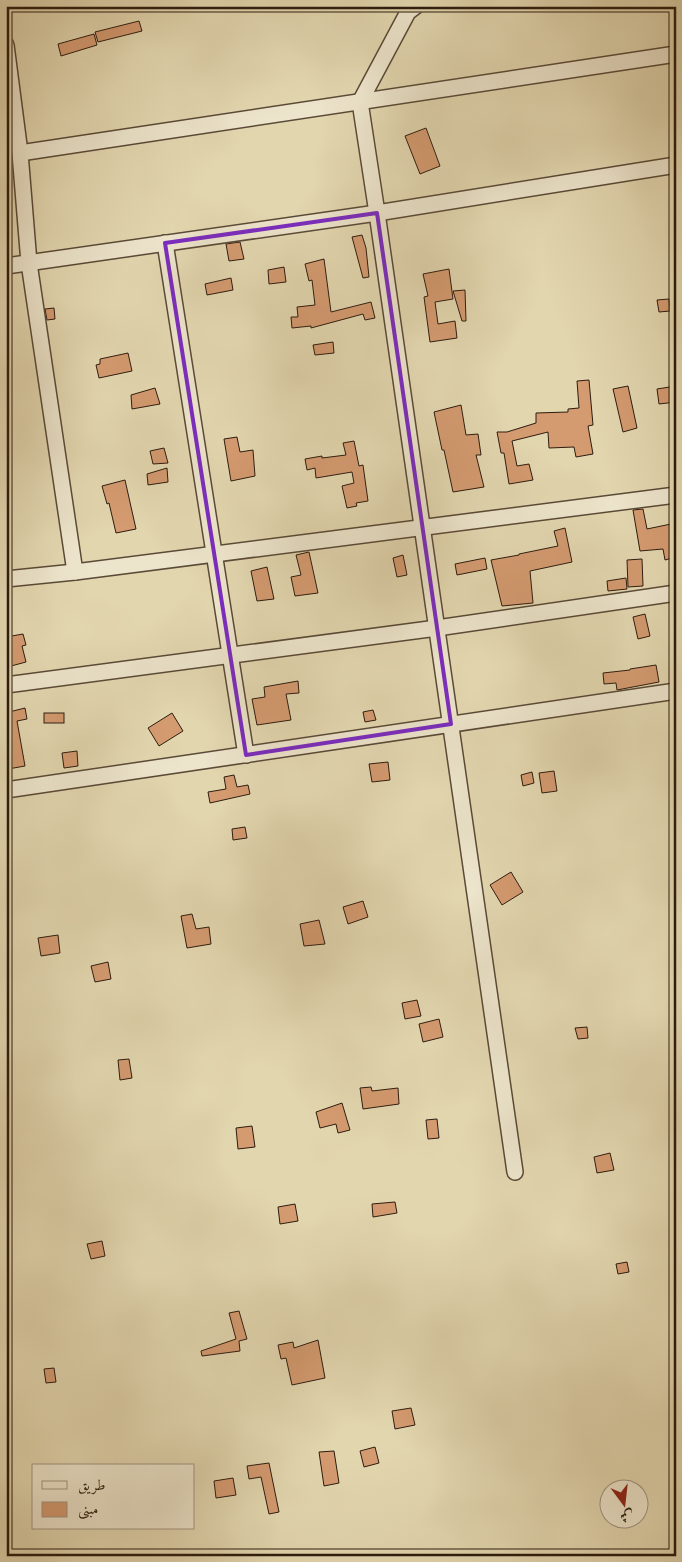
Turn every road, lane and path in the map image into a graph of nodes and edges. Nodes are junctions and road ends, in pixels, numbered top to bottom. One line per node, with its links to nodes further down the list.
1 (416, 6): 4 (street)
2 (6, 45): 5 (street)
3 (676, 54): 4 (street)
4 (360, 102): 5 (street); 7 (street)
5 (20, 153): 9 (street)
6 (676, 165): 7 (street)
7 (377, 213): 8 (street); 12 (street)
8 (165, 243): 9 (street); 13 (street)
9 (29, 263): 10 (street); 14 (street)
10 (6, 266)
11 (676, 495): 12 (street)
12 (423, 527): 13 (street); 17 (street)
13 (215, 554): 14 (street); 18 (street)
14 (75, 572): 15 (street)
15 (6, 579)
16 (676, 593): 17 (street)
17 (437, 628): 18 (street); 21 (street)
18 (231, 656): 19 (street); 22 (street)
19 (6, 685)
20 (676, 691): 21 (street)
21 (451, 724): 22 (street); 24 (street)
22 (246, 755): 23 (street)
23 (6, 790)
24 (515, 1172)

